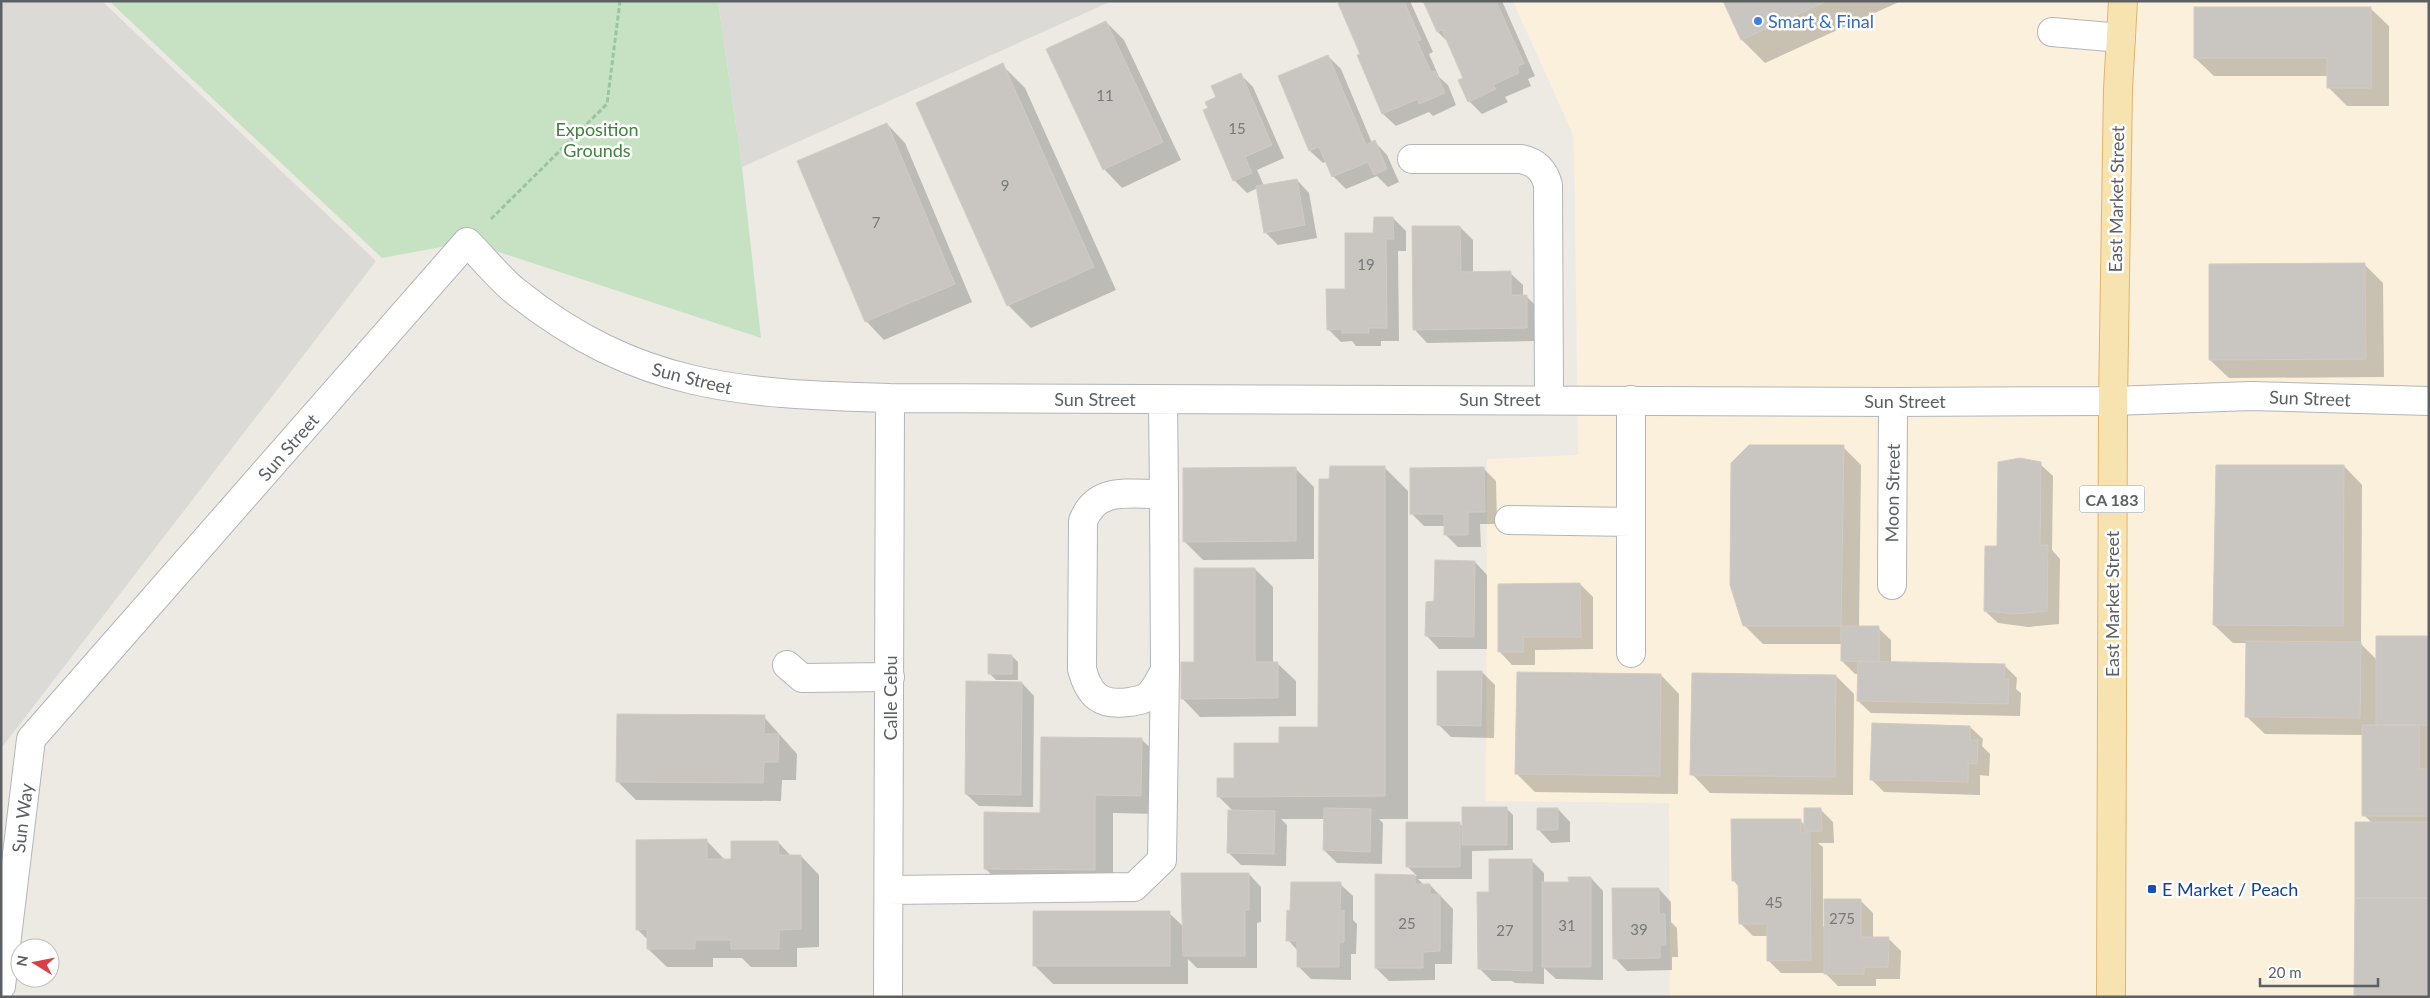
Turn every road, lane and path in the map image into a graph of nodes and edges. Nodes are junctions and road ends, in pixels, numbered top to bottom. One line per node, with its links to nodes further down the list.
1 (620, 1): 6 (path)
2 (2123, 1): 4 (main road, East Market Street / CA 183)
3 (2052, 32): 4 (street)
4 (2121, 38): 11 (main road, East Market Street / CA 183)
5 (1412, 159): 8 (street)
6 (468, 242): 7 (street, Sun Street); 22 (street, Sun Street)
7 (890, 398): 9 (street, Sun Street); 21 (street, Calle Cebu)
8 (1549, 399): 9 (street, Sun Street); 10 (street, Sun Street)
9 (1163, 400): 14 (street)
10 (1631, 400): 13 (street, Sun Street); 16 (street)
11 (2113, 401): 12 (street, Sun Street); 13 (street, Sun Street); 26 (main road, East Market Street / CA 183)
12 (2429, 401)
13 (1893, 402): 17 (street, Moon Street)
14 (1164, 494): 20 (street); 20 (street)
15 (1509, 520): 16 (street)
16 (1631, 522): 18 (street)
17 (1892, 585)
18 (1631, 653)
19 (787, 665): 21 (street)
20 (1165, 670): 23 (street)
21 (890, 677): 23 (street, Calle Cebu)
22 (31, 739): 24 (street, Sun Way)
23 (889, 890): 25 (street, Calle Cebu)
24 (1, 986)
25 (888, 997)
26 (2111, 997)

